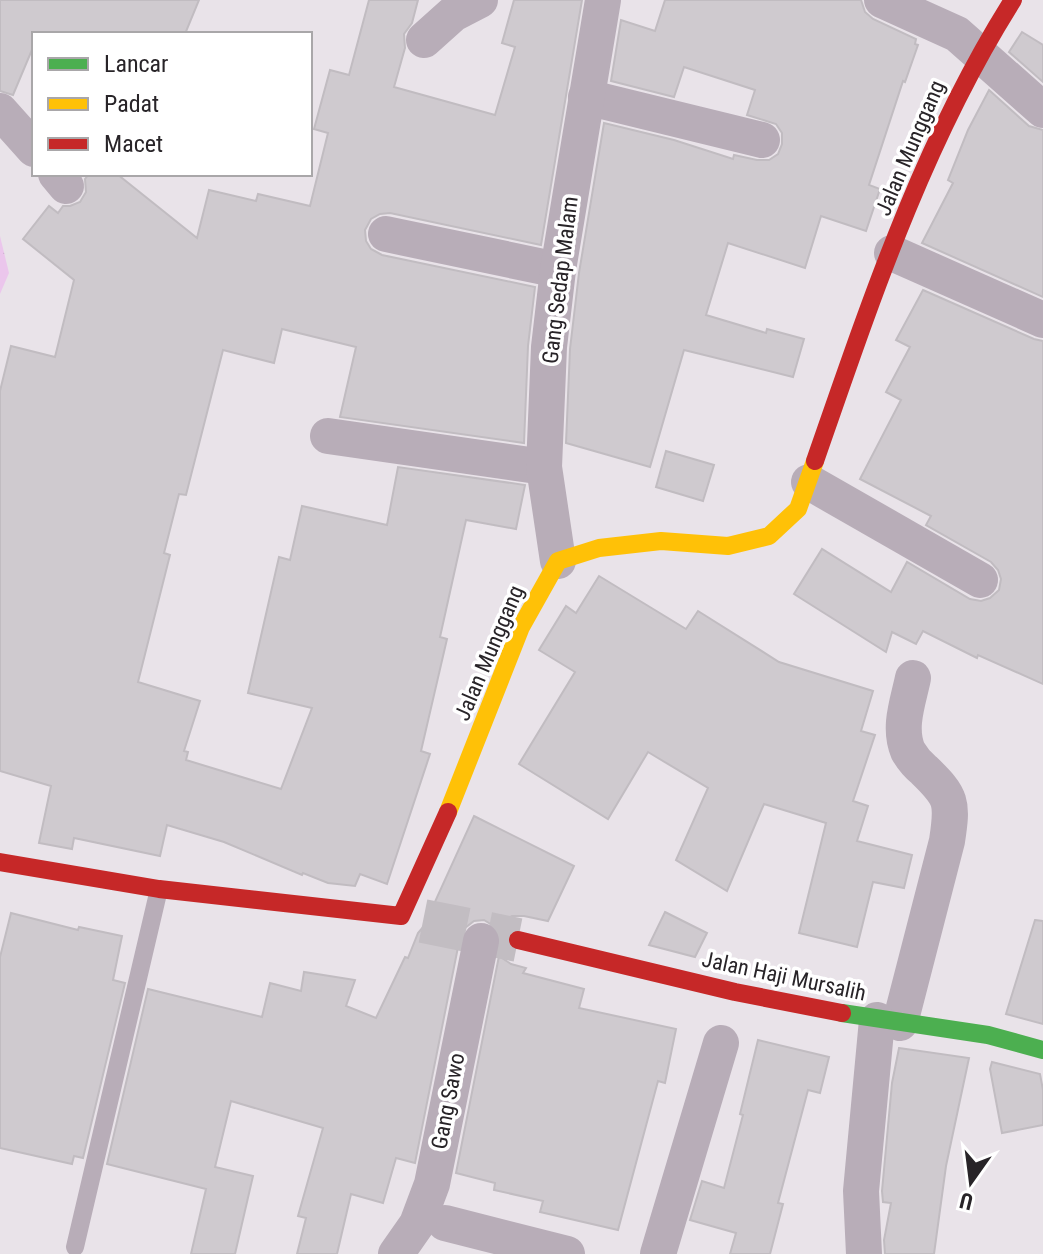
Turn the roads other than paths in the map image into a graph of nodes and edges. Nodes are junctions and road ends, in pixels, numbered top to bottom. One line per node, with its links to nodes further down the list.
1 (480, 0): 5 (street)
2 (603, 0): 7 (street, Gang Sedap Malam)
3 (882, 0): 6 (street)
4 (1013, 0): 6 (street, Jalan Munggang)
5 (424, 40)
6 (980, 52): 8 (street); 13 (street, Jalan Munggang)
7 (586, 97): 10 (street); 14 (street, Gang Sedap Malam)
8 (1043, 110)
9 (0, 111): 11 (street)
10 (762, 140)
11 (32, 147)
12 (386, 234): 14 (street)
13 (892, 253): 15 (street); 18 (street, Jalan Munggang)
14 (558, 270): 17 (street, Gang Sedap Malam)
15 (1043, 320)
16 (328, 436): 17 (street)
17 (544, 467): 19 (street, Gang Sedap Malam)
18 (809, 482): 19 (street, Jalan Munggang); 20 (street)
19 (558, 561): 24 (street, Jalan Munggang)
20 (980, 580)
21 (913, 678): 29 (street)
22 (0, 862): 23 (street)
23 (159, 889): 24 (street); 32 (lane)
24 (401, 916): 25 (street)
25 (423, 921)
26 (518, 940): 28 (street, Jalan Haji Mursalih)
27 (481, 941): 33 (street, Gang Sawo)
28 (727, 1020): 29 (street, Jalan Haji Mursalih); 35 (street)
29 (888, 1022): 30 (street, Jalan Haji Mursalih); 36 (street)
30 (1043, 1050)
31 (445, 1223): 34 (street)
32 (75, 1247)
33 (396, 1254)
34 (567, 1254)
35 (658, 1254)
36 (864, 1254)

